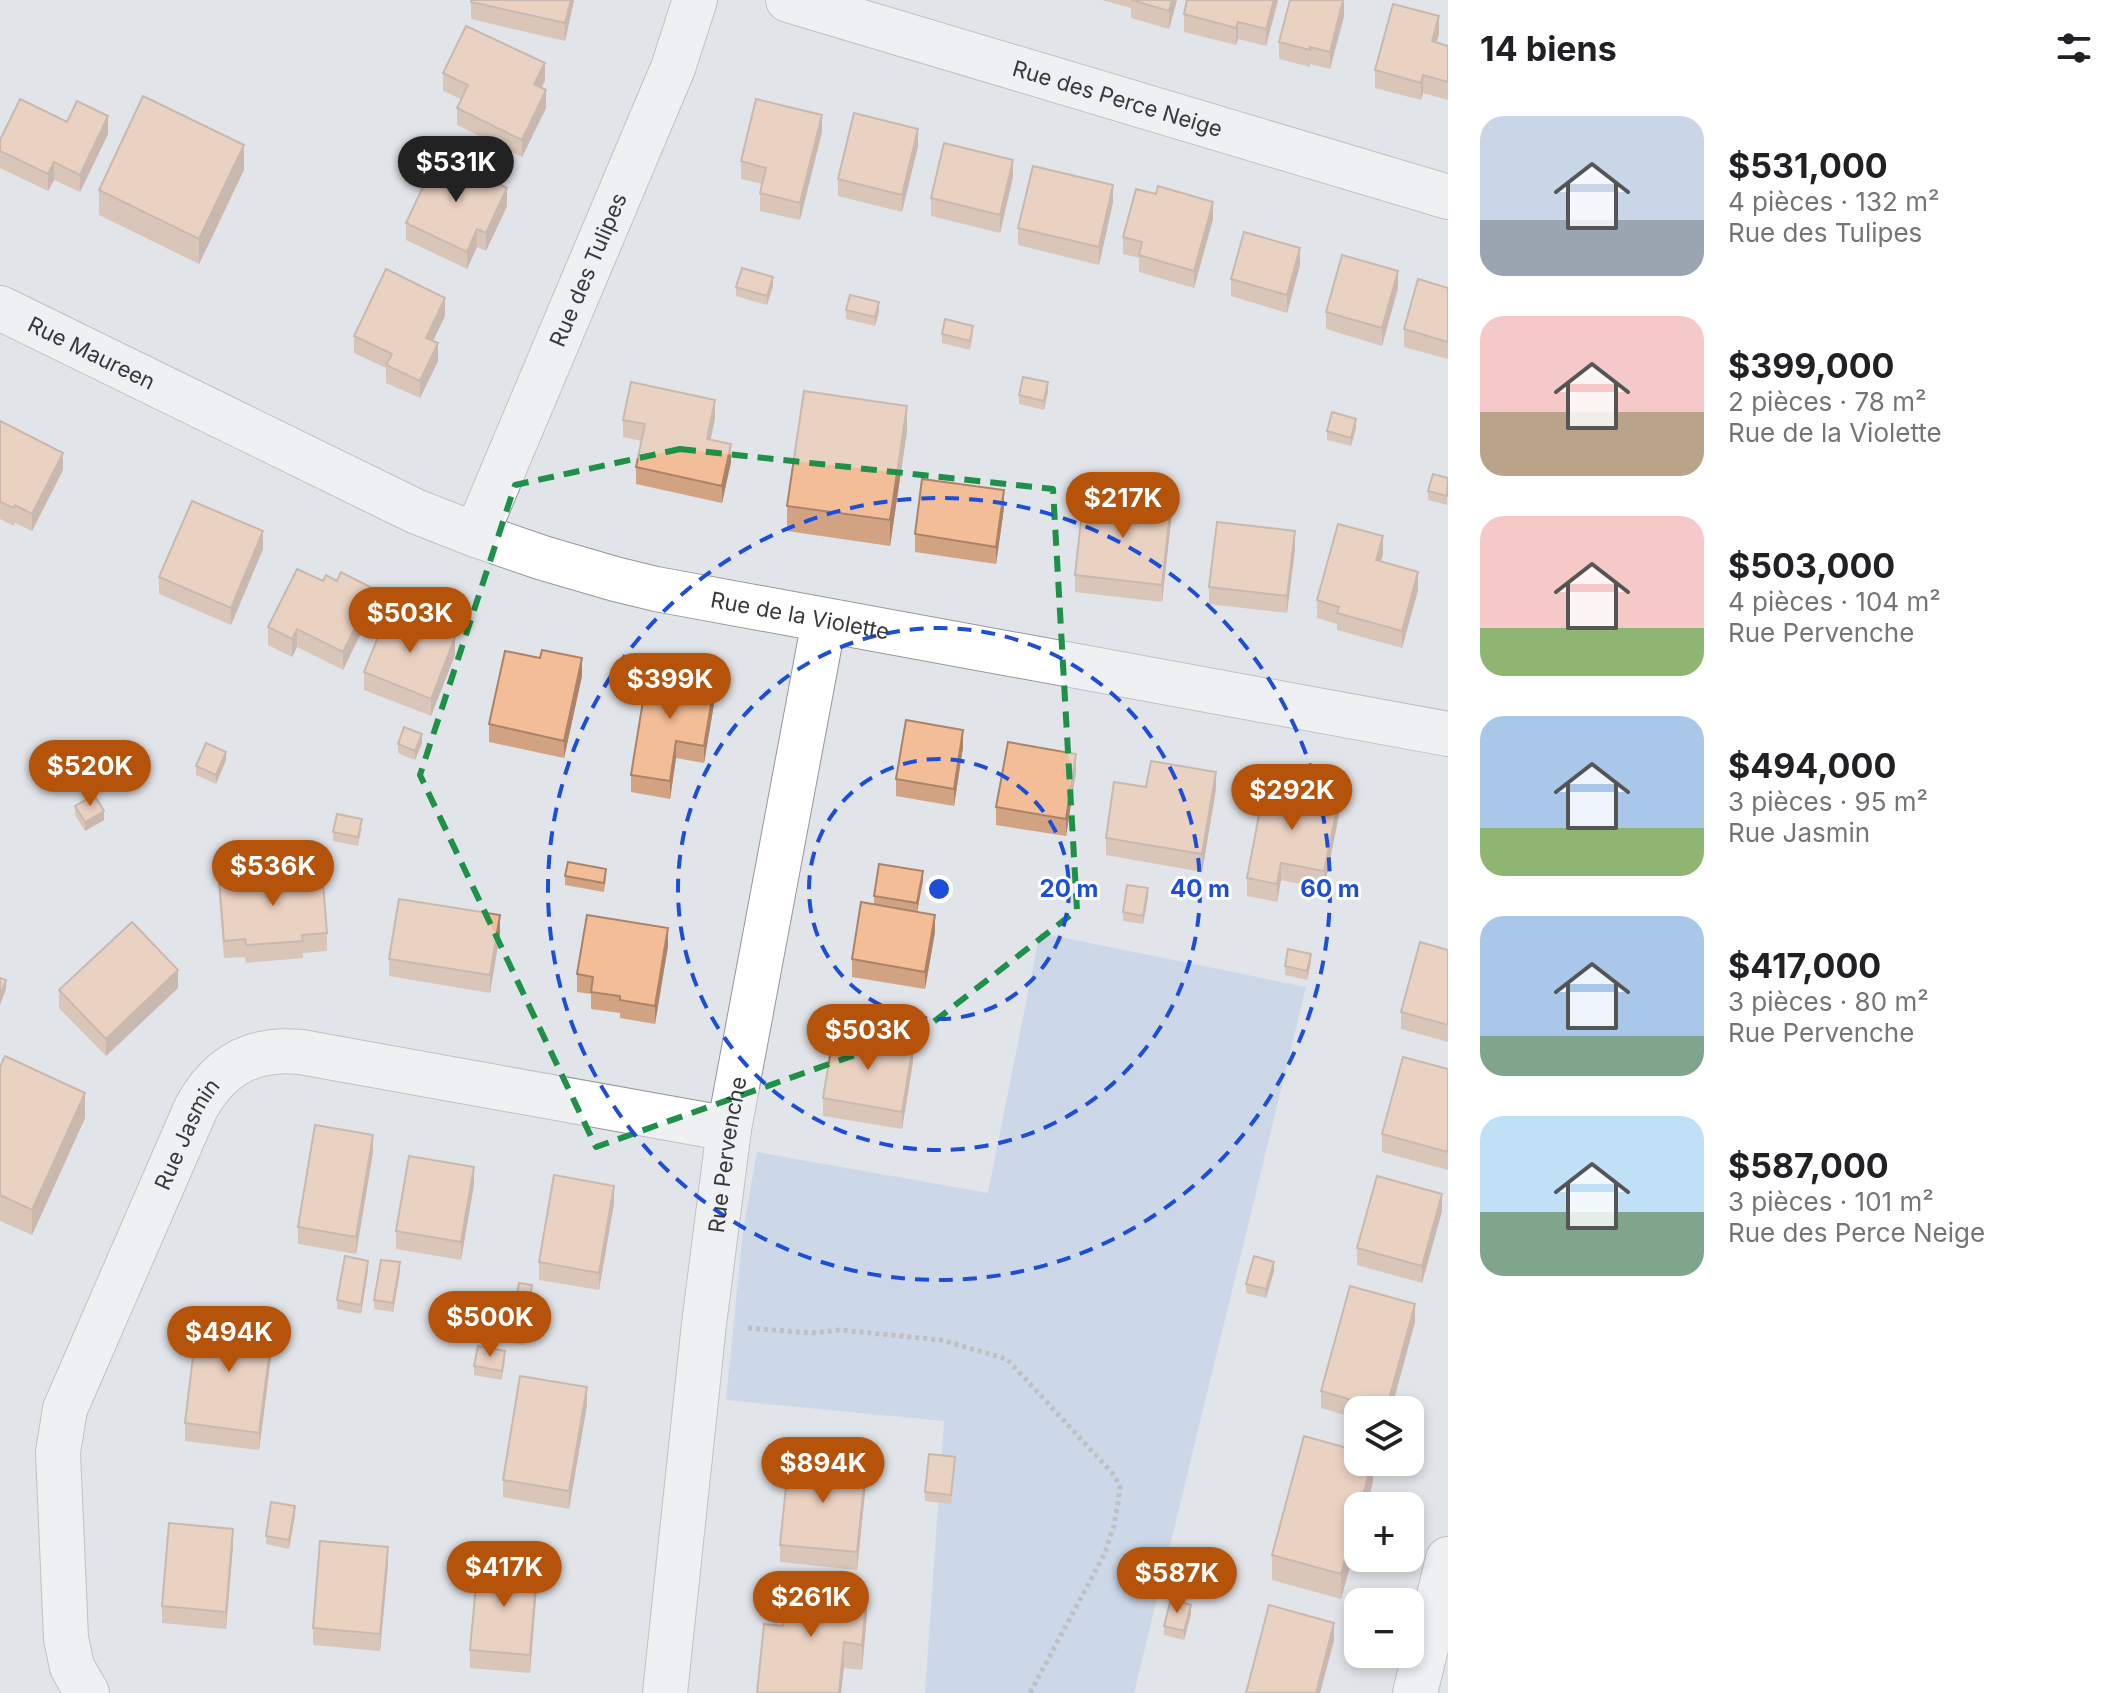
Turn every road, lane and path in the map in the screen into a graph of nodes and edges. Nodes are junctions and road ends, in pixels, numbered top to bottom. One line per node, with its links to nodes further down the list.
1 (695, 0): 6 (street, Rue des Tulipes)
2 (788, 0): 3 (street, Rue des Perce Neige)
3 (1448, 197)
4 (0, 308): 5 (street, Rue Maureen)
5 (183, 397): 6 (street, Rue de la Violette)
6 (476, 535): 7 (street, Rue de la Violette)
7 (824, 621): 8 (street, Rue de la Violette); 9 (street, Rue Pervenche)
8 (1448, 734)
9 (729, 1129): 12 (street, Rue Jasmin); 13 (street, Rue Pervenche)
10 (739, 1327): 14 (path)
11 (1448, 1559): 15 (street)
12 (87, 1693)
13 (665, 1693)
14 (1030, 1693)
15 (1415, 1693)

